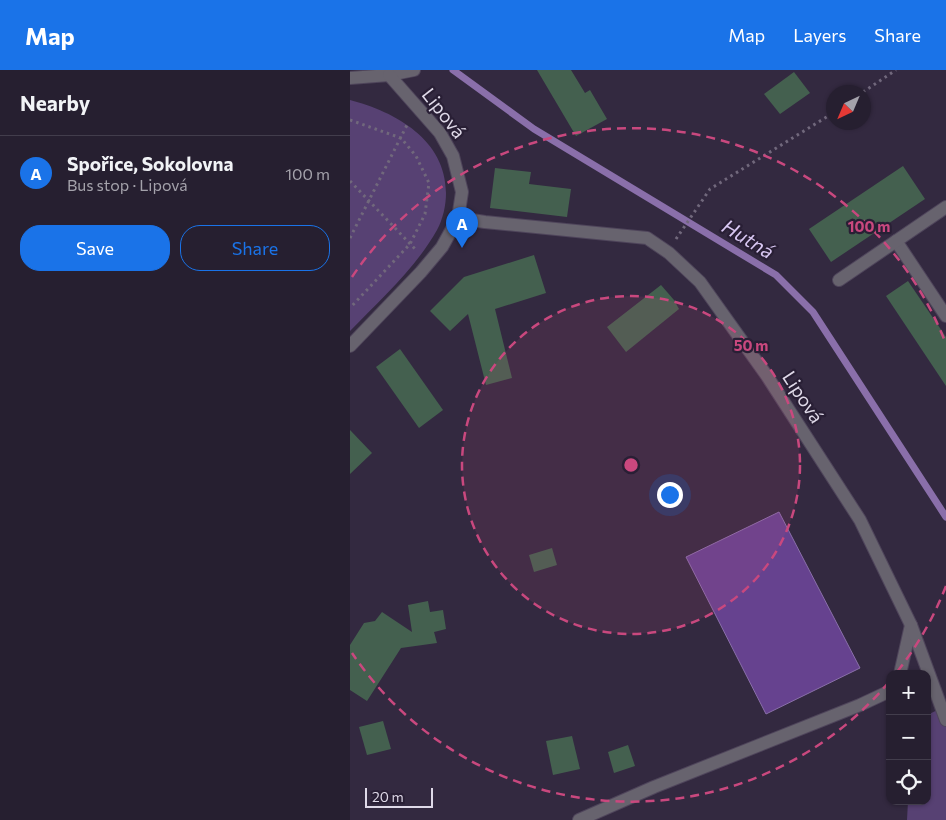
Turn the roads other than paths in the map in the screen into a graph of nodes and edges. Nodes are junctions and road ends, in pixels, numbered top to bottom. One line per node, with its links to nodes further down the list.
1 (413, 70): 2 (street)
2 (389, 75): 3 (street); 5 (street, Lipová)
3 (350, 78)
4 (946, 207): 6 (street)
5 (458, 218): 9 (street, Lipová); 10 (street, Lipová)
6 (896, 241): 7 (street); 8 (street)
7 (839, 280)
8 (946, 316)
9 (350, 346)
10 (911, 625): 11 (street); 13 (street, Lipová)
11 (901, 670)
12 (886, 693): 14 (street)
13 (946, 720)
14 (579, 820)

